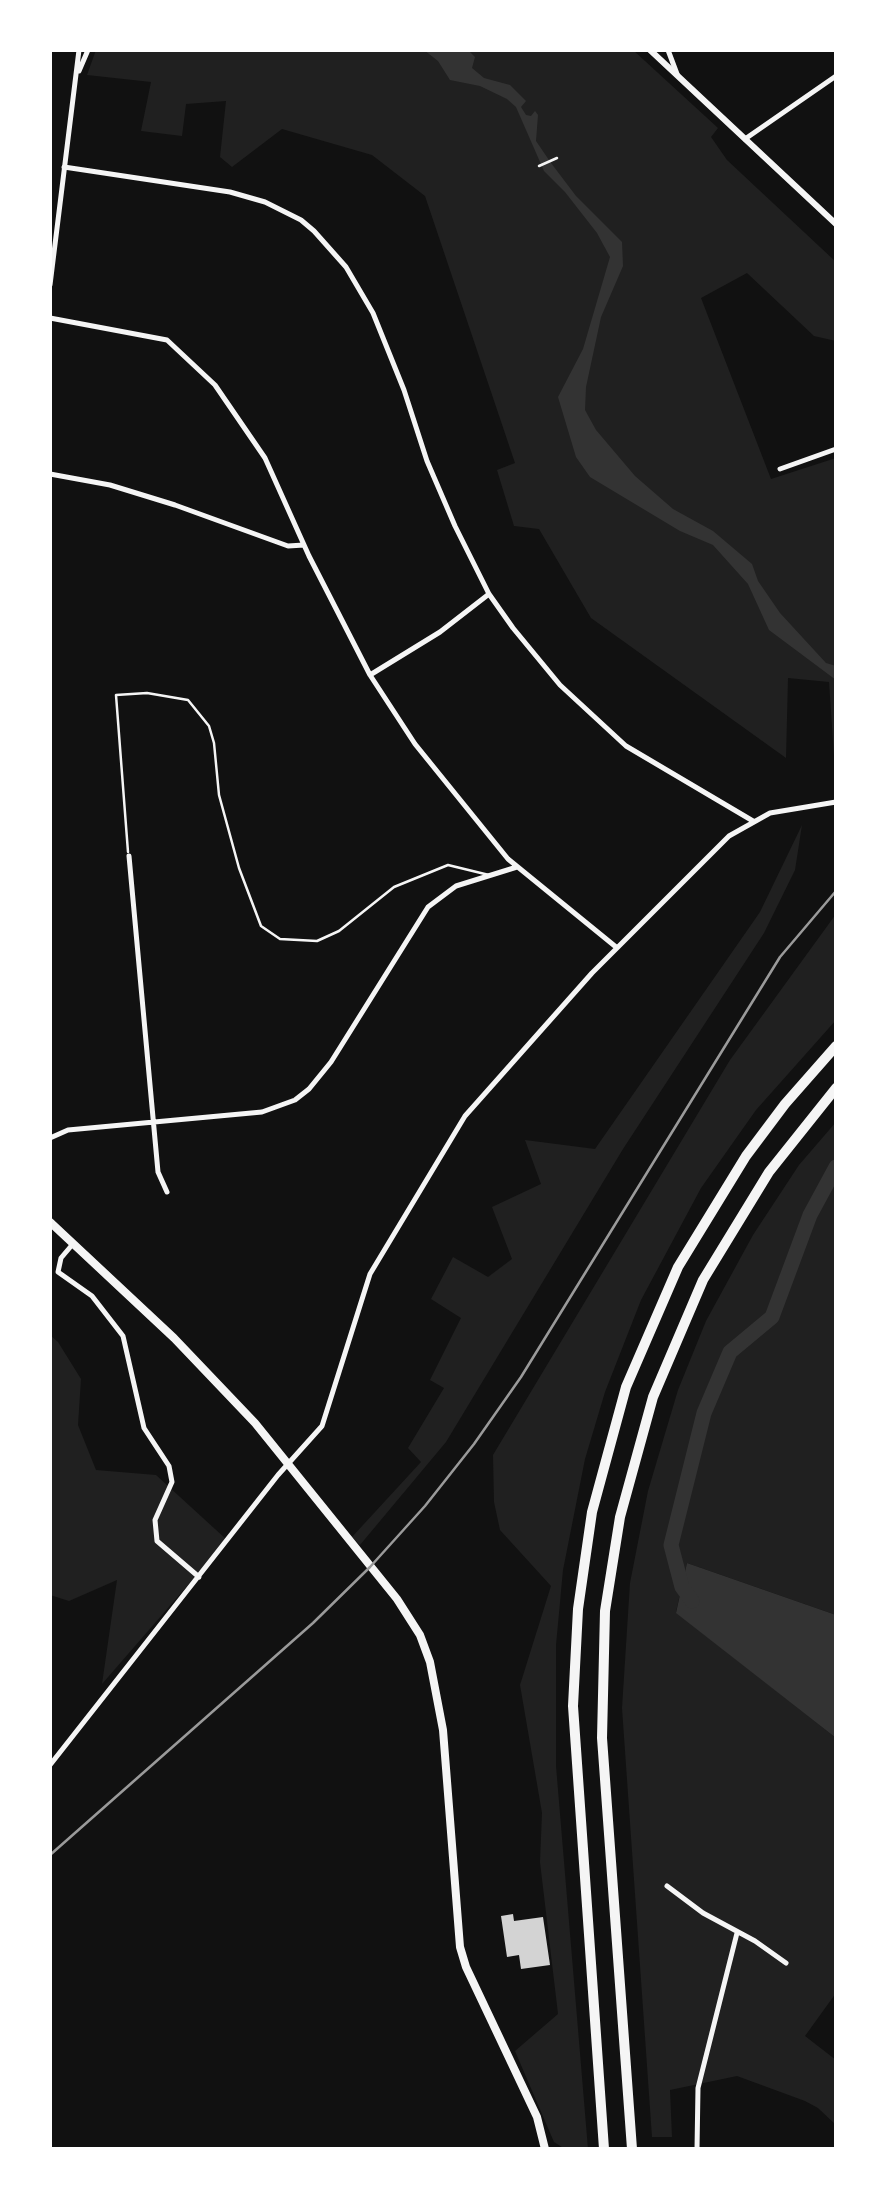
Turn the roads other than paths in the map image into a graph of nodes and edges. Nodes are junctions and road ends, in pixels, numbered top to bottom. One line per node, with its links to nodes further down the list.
1 (79, 50): 7 (street)
2 (88, 50): 7 (street)
3 (650, 50): 5 (street)
4 (668, 50): 5 (street)
5 (677, 74): 8 (street)
6 (836, 76): 8 (street)
7 (75, 84): 9 (street)
8 (745, 139): 10 (street)
9 (64, 167): 11 (street); 17 (street)
10 (836, 224)
11 (50, 285)
12 (50, 318): 16 (street)
13 (836, 449): 14 (street)
14 (780, 470)
15 (50, 474): 16 (street)
16 (304, 545): 18 (street)
17 (489, 594): 18 (street); 20 (street)
18 (370, 675): 22 (street)
19 (836, 802): 20 (street)
20 (752, 821): 24 (street)
21 (129, 856): 23 (lane); 29 (street)
22 (517, 867): 23 (street); 24 (street)
23 (490, 875): 29 (street)
24 (616, 947): 34 (street)
25 (836, 1038): 28 (highway)
26 (836, 1046): 28 (highway)
27 (836, 1088): 42 (highway)
28 (785, 1104): 41 (highway)
29 (154, 1124): 30 (street); 31 (street)
30 (50, 1138)
31 (168, 1192)
32 (50, 1222): 33 (main road)
33 (72, 1245): 34 (main road); 35 (street)
34 (289, 1463): 35 (street); 40 (main road)
35 (199, 1577): 36 (street)
36 (50, 1765)
37 (667, 1886): 38 (street)
38 (737, 1933): 39 (street); 43 (street)
39 (786, 1963)
40 (546, 2149)
41 (604, 2149)
42 (632, 2149)
43 (697, 2149)

